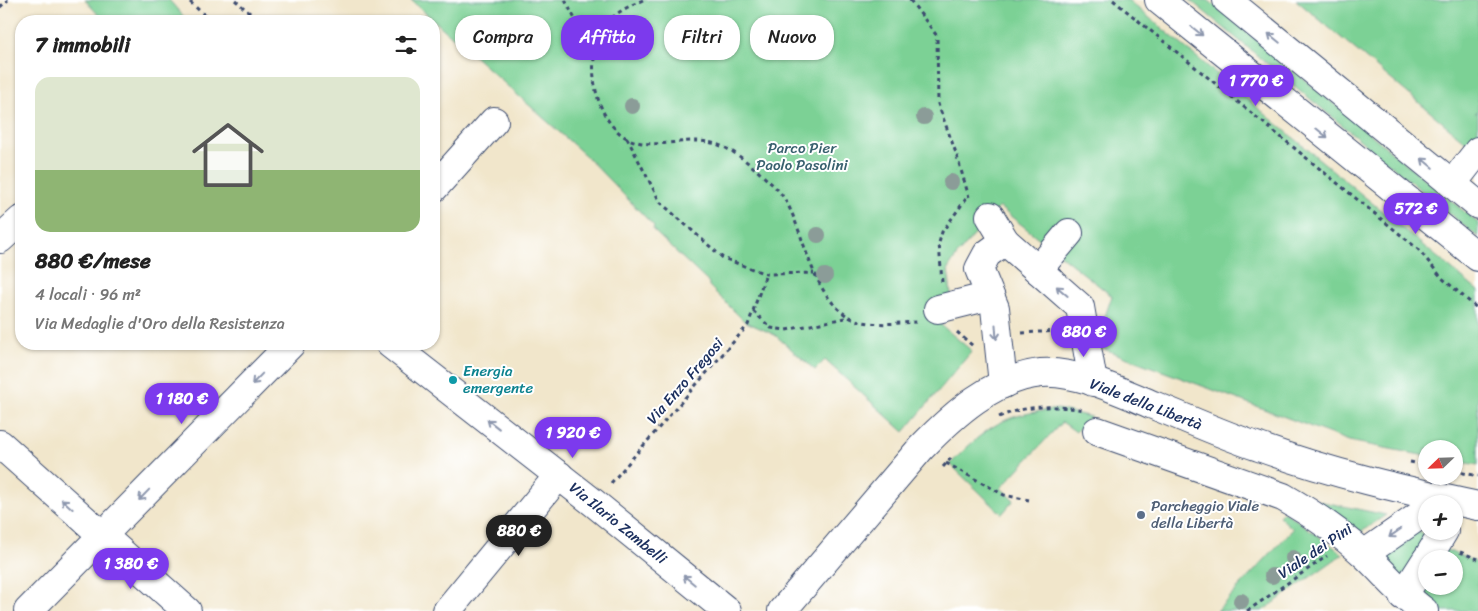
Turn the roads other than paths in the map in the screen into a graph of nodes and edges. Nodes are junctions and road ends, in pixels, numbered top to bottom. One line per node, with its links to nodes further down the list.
1 (1159, 0): 13 (street, one-way to 13)
2 (1228, 0): 6 (street, one-way to 2)
3 (494, 122): 5 (street)
4 (1478, 151): 6 (street)
5 (440, 181)
6 (1452, 184): 7 (street)
7 (1478, 205)
8 (990, 216): 12 (street)
9 (15, 226): 11 (street)
10 (1069, 233): 14 (street)
11 (0, 240)
12 (1005, 241): 14 (street); 15 (street)
13 (1478, 257)
14 (1038, 270): 19 (street, one-way to 14)
15 (990, 296): 16 (street); 20 (street, one-way to 20)
16 (938, 309)
17 (286, 350): 26 (street, one-way to 26)
18 (398, 350): 23 (street, Via Ilario Zambelli, one-way to 18)
19 (1093, 382): 20 (street, Viale della Libertà); 24 (street, Viale della Libertà)
20 (1003, 384): 36 (street, Viale della Libertà)
21 (1097, 431): 28 (street)
22 (0, 444): 26 (street, one-way to 22)
23 (559, 475): 34 (street); 35 (street, Via Ilario Zambelli, one-way to 23)
24 (1418, 496)
25 (1418, 520): 28 (street, one-way to 28)
26 (103, 536): 32 (street); 33 (street)
27 (1452, 542): 29 (street)
28 (1356, 548): 31 (street)
29 (1440, 550)
30 (1418, 590): 31 (street)
31 (1414, 604)
32 (28, 611)
33 (187, 611)
34 (447, 611)
35 (726, 611)
36 (782, 611)

